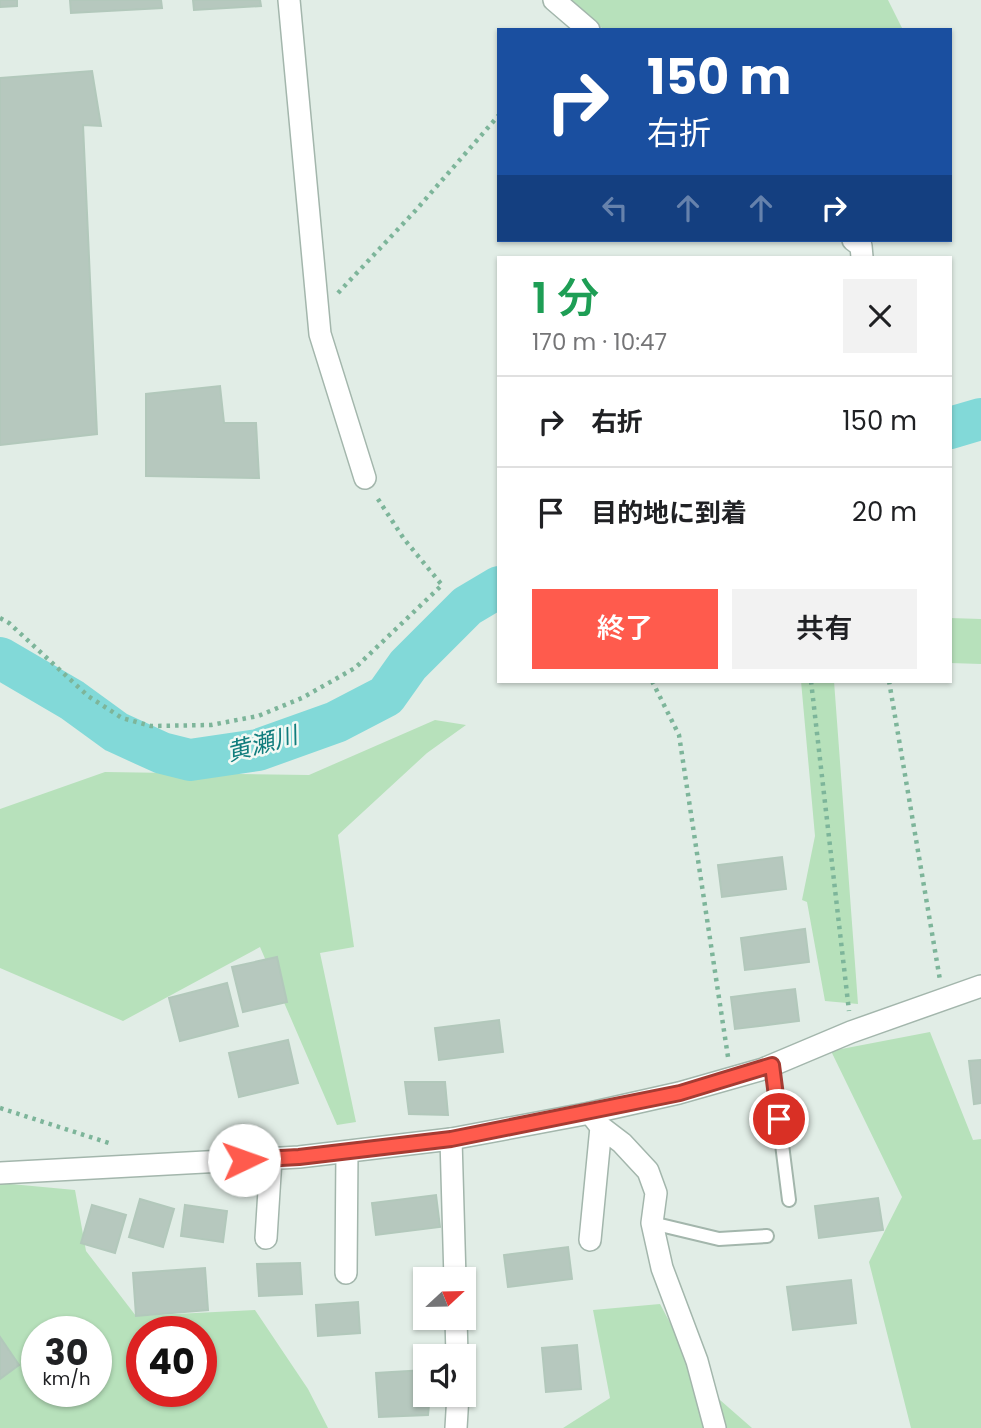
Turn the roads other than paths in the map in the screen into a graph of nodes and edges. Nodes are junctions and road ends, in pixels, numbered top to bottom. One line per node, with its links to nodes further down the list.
1 (289, 0): 4 (street)
2 (554, 0): 3 (street)
3 (587, 28)
4 (365, 478)
5 (981, 986): 6 (street)
6 (772, 1065): 7 (street); 12 (lane)
7 (595, 1120): 8 (street); 13 (street); 16 (street)
8 (451, 1139): 9 (street); 17 (street)
9 (347, 1152): 10 (street); 18 (street)
10 (271, 1159): 11 (street); 15 (street)
11 (0, 1173)
12 (789, 1200)
13 (652, 1223): 14 (lane); 21 (street)
14 (767, 1236)
15 (266, 1238)
16 (590, 1240)
17 (455, 1267)
18 (346, 1273)
19 (457, 1407): 20 (street)
20 (456, 1428)
21 (715, 1428)

